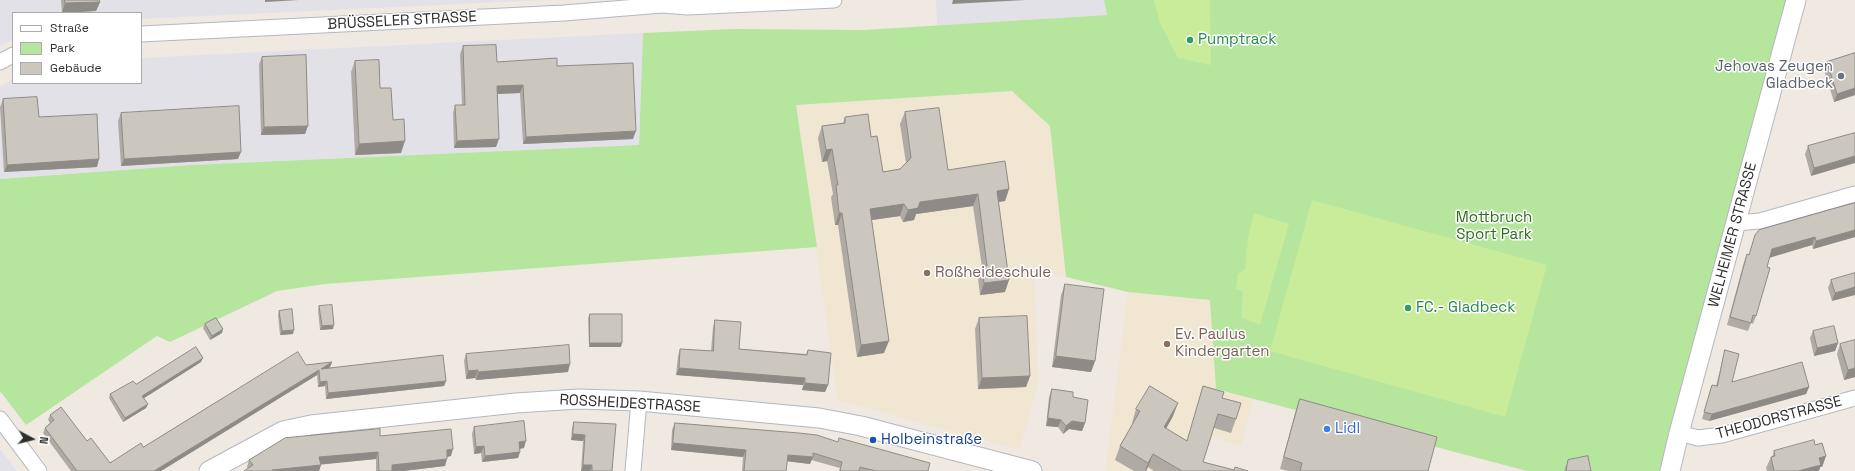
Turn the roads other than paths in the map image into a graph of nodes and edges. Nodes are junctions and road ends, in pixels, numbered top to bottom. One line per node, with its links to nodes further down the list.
1 (834, 0): 3 (street, BRÜSSELER STRASSE)
2 (1796, 0): 8 (street, WELHEIMER STRASSE)
3 (664, 3): 4 (street, BRÜSSELER STRASSE)
4 (142, 34)
5 (12, 56): 6 (street)
6 (0, 62)
7 (1855, 194): 8 (street)
8 (1736, 224): 12 (street, WELHEIMER STRASSE)
9 (1855, 398): 12 (street, THEODORSTRASSE)
10 (638, 402): 14 (street, ROSSHEIDESTRASSE); 15 (street); 16 (street, ROSSHEIDESTRASSE)
11 (0, 419): 13 (street)
12 (1679, 433): 17 (street, WELHEIMER STRASSE)
13 (39, 471)
14 (209, 471)
15 (633, 471)
16 (1032, 471)
17 (1670, 471)

